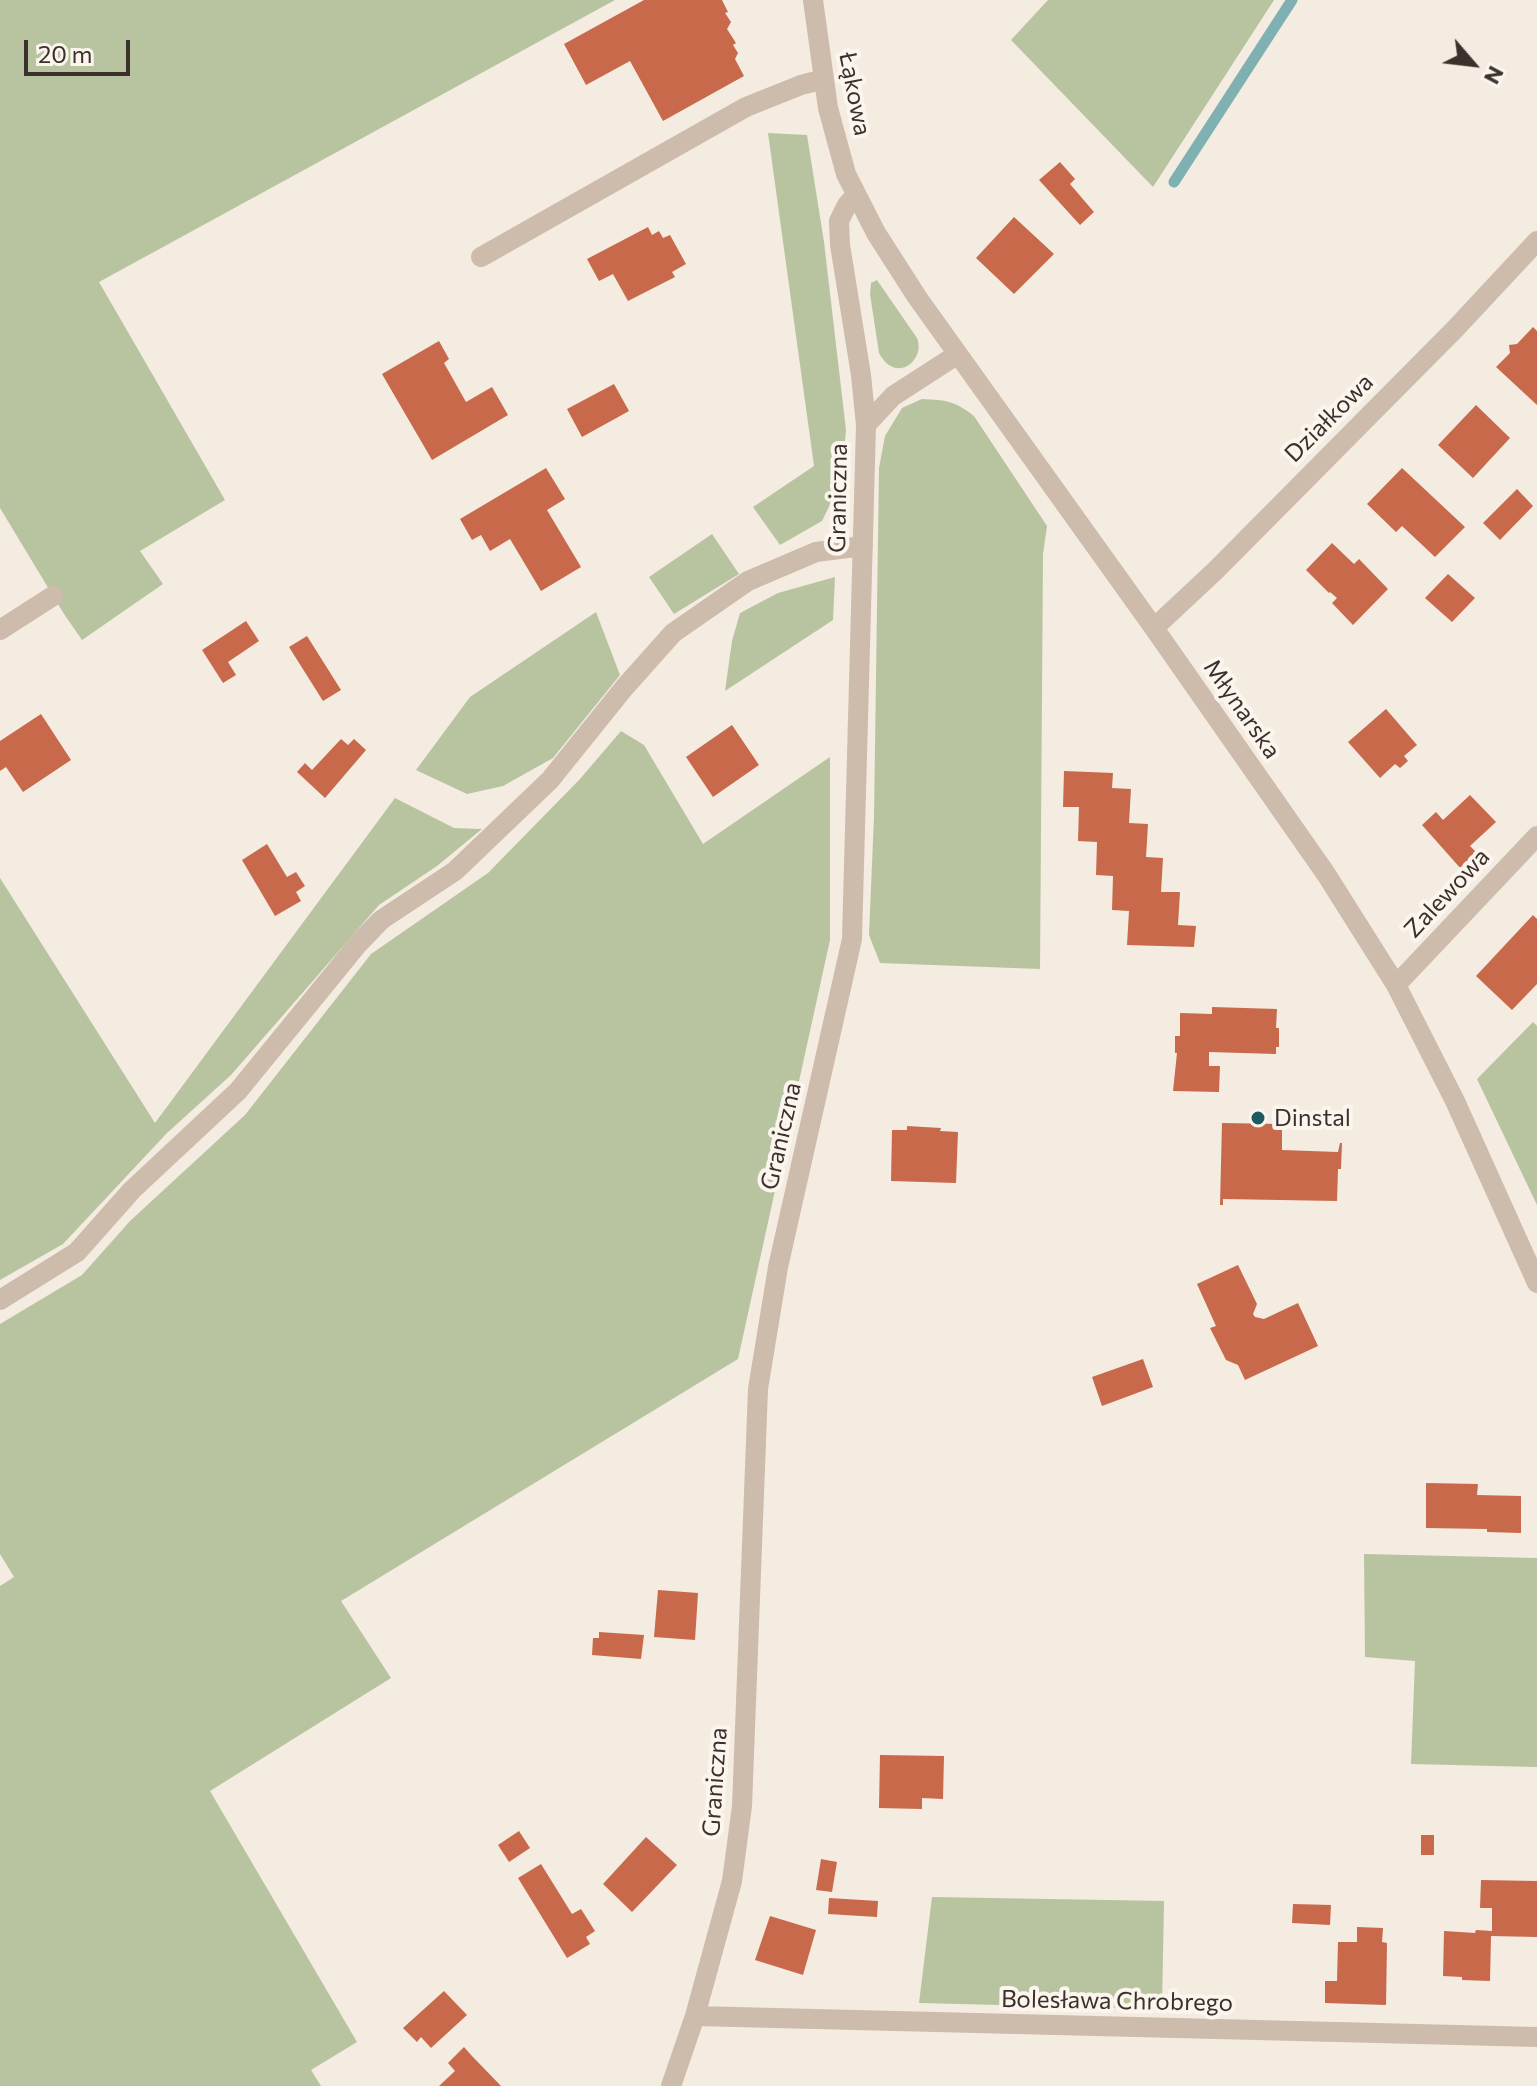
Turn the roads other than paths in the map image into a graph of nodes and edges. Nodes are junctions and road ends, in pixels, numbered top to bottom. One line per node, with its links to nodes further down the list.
1 (813, 0): 2 (street, Łąkowa)
2 (824, 79): 3 (street, Łąkowa); 5 (street)
3 (856, 195): 6 (street, Młynarska); 7 (street, Graniczna)
4 (1537, 241): 10 (street, Działkowa)
5 (481, 257)
6 (958, 354): 7 (street); 10 (street, Młynarska)
7 (866, 425): 8 (street, Graniczna)
8 (863, 546): 15 (street); 16 (street, Graniczna)
9 (53, 596): 11 (street)
10 (1154, 628): 13 (street, Młynarska)
11 (0, 630)
12 (1537, 836): 13 (street, Zalewowa)
13 (1396, 985): 14 (street, Młynarska)
14 (1537, 1283)
15 (0, 1300)
16 (695, 2016): 17 (street, Bolesława Chrobrego); 18 (street, Graniczna)
17 (1537, 2037)
18 (671, 2086)

